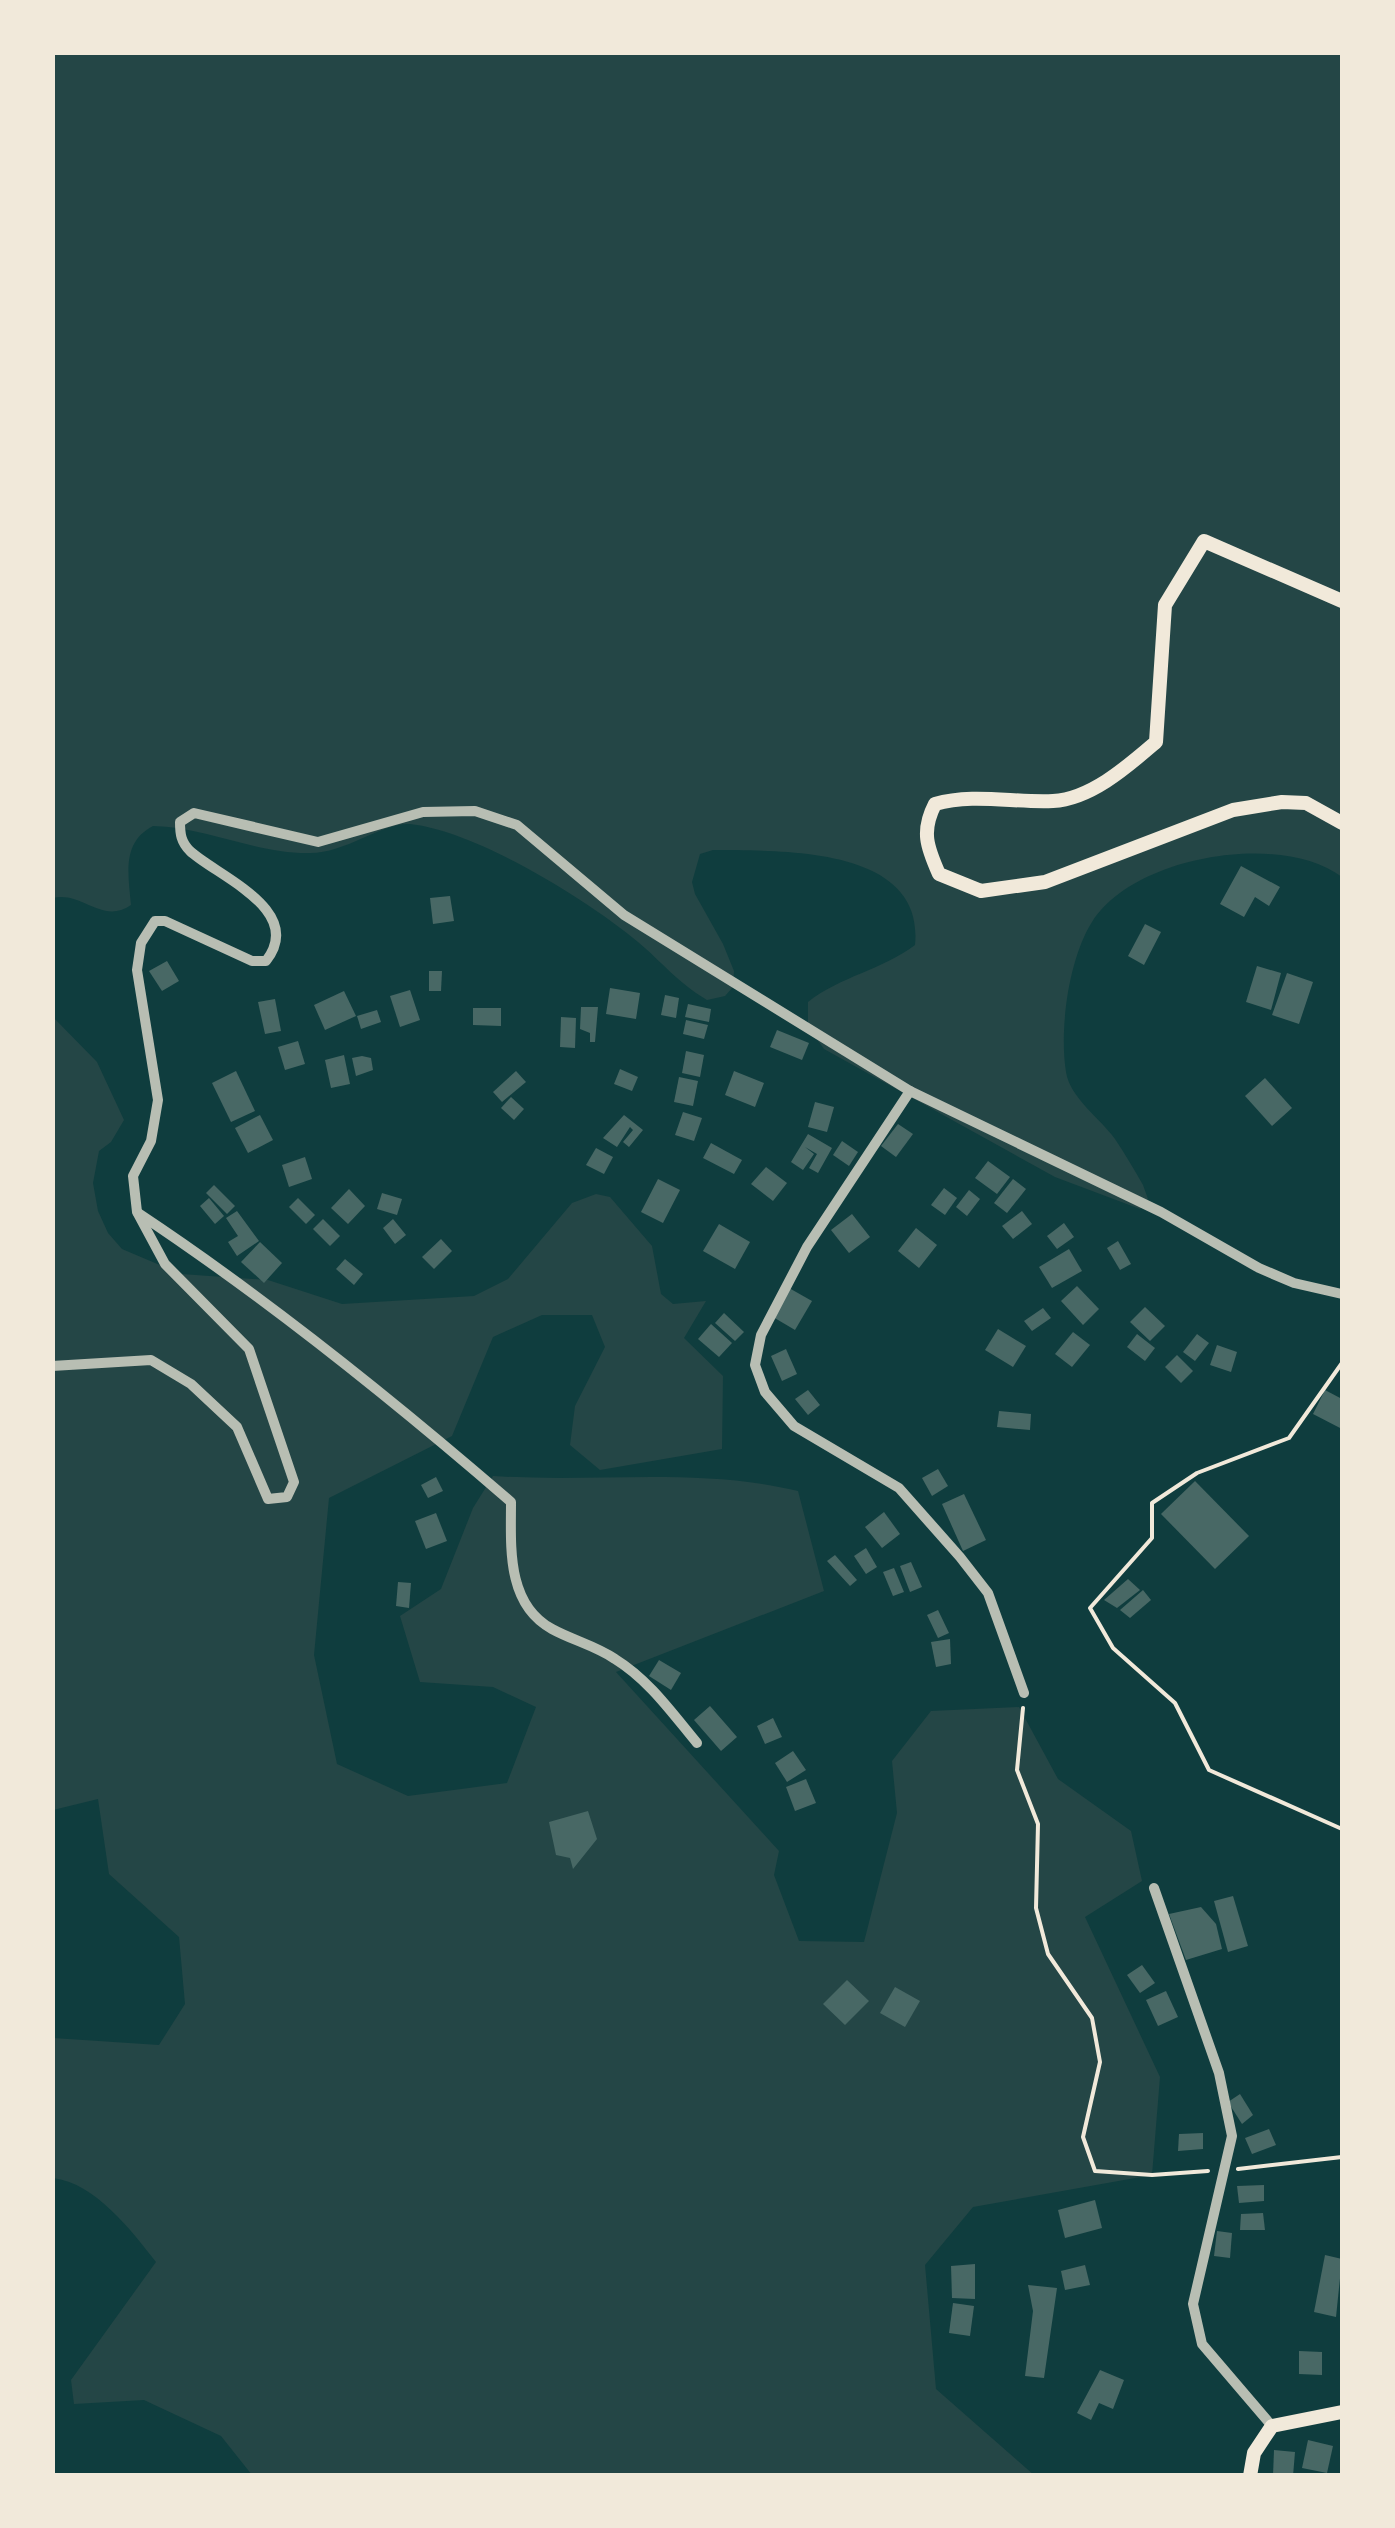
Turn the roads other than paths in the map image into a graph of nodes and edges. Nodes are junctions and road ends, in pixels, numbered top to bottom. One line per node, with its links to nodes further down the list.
1 (1342, 601): 2 (main road)
2 (1342, 823)
3 (910, 1091): 4 (street); 5 (street); 7 (street)
4 (137, 1212): 6 (street); 8 (street)
5 (1342, 1294)
6 (52, 1366)
7 (1024, 1694)
8 (697, 1743)
9 (1154, 1888): 11 (street)
10 (1342, 2412): 11 (main road)
11 (1272, 2426): 12 (main road)
12 (1250, 2476)

